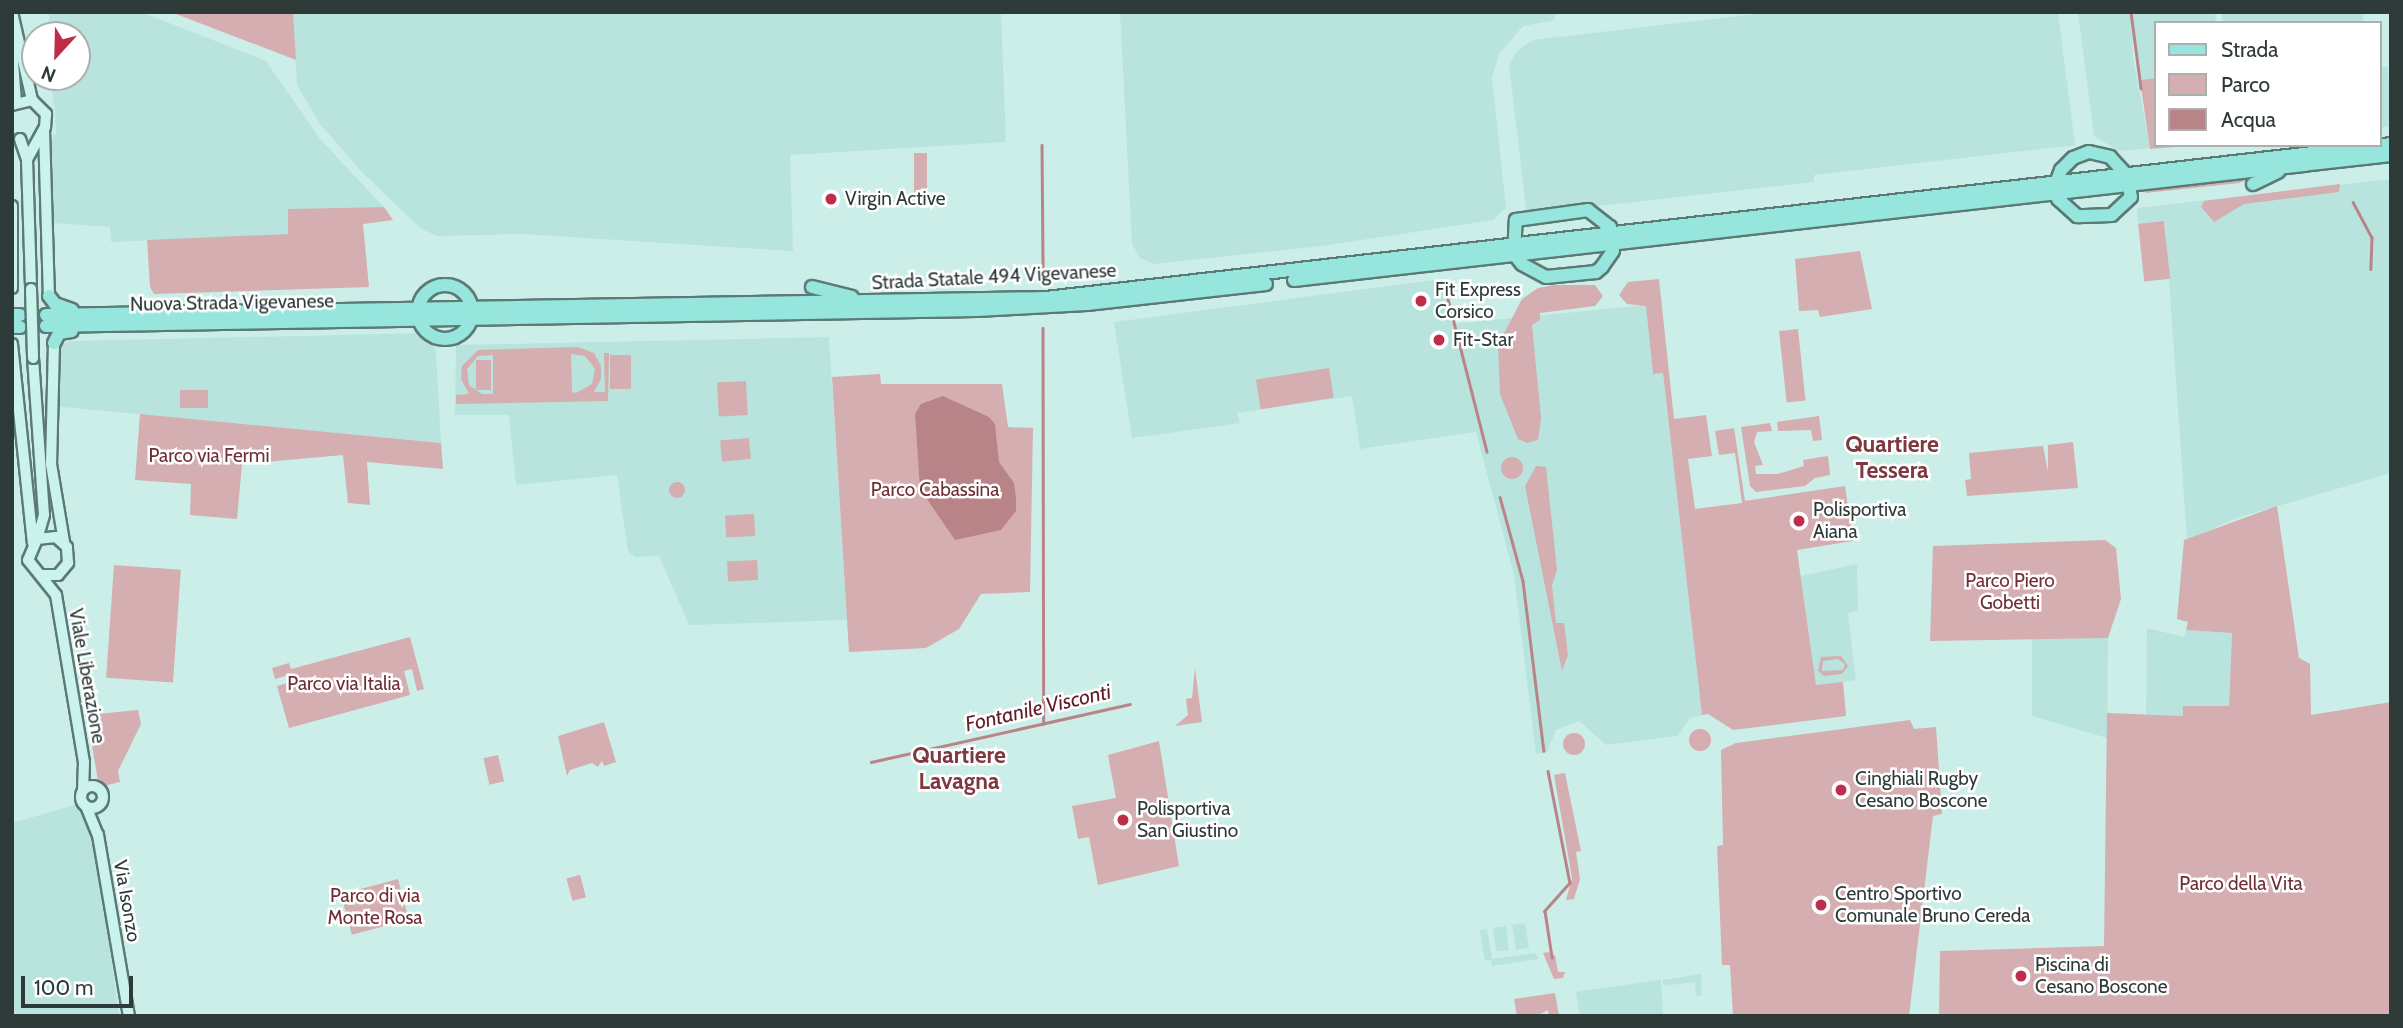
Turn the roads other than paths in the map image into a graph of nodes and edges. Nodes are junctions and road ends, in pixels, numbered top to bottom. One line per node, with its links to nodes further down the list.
1 (12, 12): 2 (main road)
2 (16, 54): 3 (main road); 4 (main road)
3 (32, 100): 4 (main road); 5 (main road)
4 (14, 103)
5 (40, 134): 6 (main road); 9 (main road); 19 (main road)
6 (16, 137): 9 (main road)
7 (2369, 147): 11 (main road)
8 (2391, 155): 10 (main road)
9 (27, 159): 27 (main road, bridge)
10 (2288, 167): 11 (main road); 12 (main road)
11 (2129, 180): 13 (main road); 13 (main road); 13 (main road)
12 (2253, 184)
13 (2057, 188): 15 (main road)
14 (12, 206): 18 (main road)
15 (1612, 238): 16 (main road); 16 (main road); 16 (main road)
16 (1515, 249): 20 (main road, Strada Statale 494 Vigevanese); 21 (main road, Strada Statale 494 Vigevanese)
17 (812, 287): 20 (main road)
18 (12, 288)
19 (49, 296): 22 (main road)
20 (936, 302): 21 (main road, Strada Statale 494 Vigevanese)
21 (471, 312): 23 (main road, Strada Statale 494 Vigevanese); 23 (main road); 23 (main road)
22 (156, 313): 23 (main road, Nuova Strada Vigevanese); 24 (main road, Nuova Strada Vigevanese)
23 (418, 313): 24 (main road, Nuova Strada Vigevanese)
24 (176, 323): 25 (main road)
25 (54, 343): 28 (main road)
26 (12, 344): 29 (main road)
27 (44, 515): 28 (main road); 29 (main road)
28 (60, 539): 29 (main road); 30 (main road)
29 (35, 541): 31 (main road)
30 (63, 571): 31 (main road); 32 (main road, Viale Liberazione)
31 (41, 575): 32 (main road, Viale Liberazione)
32 (56, 595): 33 (main road, Viale Liberazione)
33 (84, 762): 34 (main road, Viale Liberazione); 35 (main road, Viale Liberazione)
34 (97, 787): 35 (main road); 36 (main road, Viale Liberazione)
35 (83, 790): 37 (main road, Viale Liberazione)
36 (101, 803): 37 (main road); 38 (main road, Via Isonzo)
37 (86, 806): 38 (main road, Via Isonzo)
38 (98, 835): 39 (main road, Via Isonzo)
39 (129, 1016)

